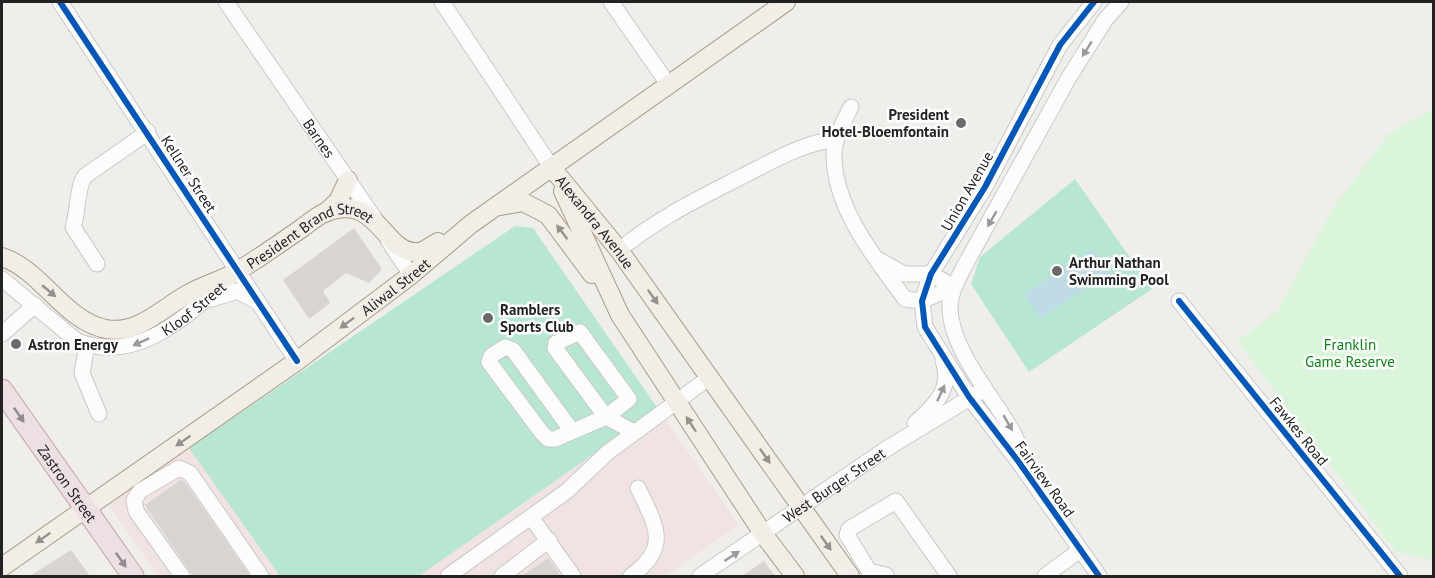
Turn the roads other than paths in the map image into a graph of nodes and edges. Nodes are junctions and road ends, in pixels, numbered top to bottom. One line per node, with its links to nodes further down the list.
1 (60, 2): 12 (street, Kellner Street)
2 (226, 2): 15 (street, Barnes)
3 (442, 2): 14 (street)
4 (611, 2): 8 (street)
5 (1094, 2): 9 (street, Union Avenue)
6 (1121, 2): 10 (street, one-way to 10)
7 (781, 3): 8 (main road, Aliwal Street)
8 (668, 84): 14 (main road, Aliwal Street)
9 (1037, 88): 10 (street); 25 (street, Union Avenue)
10 (1057, 98): 28 (street, one-way to 28)
11 (851, 107): 13 (street)
12 (148, 132): 23 (street); 24 (street, Kellner Street)
13 (837, 139): 20 (street); 22 (street)
14 (552, 168): 16 (main road, Aliwal Street); 20 (main road, Alexandra Avenue); 34 (main road, Alexandra Avenue)
15 (348, 180): 17 (main road); 18 (street, Barnes)
16 (495, 207): 19 (main road, Aliwal Street); 34 (main road, one-way to 16)
17 (325, 213): 18 (main road, President Brand Street); 24 (main road, President Brand Street)
18 (376, 221): 19 (main road, President Brand Street); 26 (street, Barnes)
19 (471, 224): 26 (main road, Aliwal Street)
20 (619, 250): 39 (main road, Alexandra Avenue, one-way to 39)
21 (2, 257): 24 (main road, Kloof Street, one-way to 24)
22 (874, 257): 25 (street); 29 (street)
23 (97, 264)
24 (238, 271): 31 (street, Kellner Street); 33 (street, Kloof Street)
25 (932, 274): 28 (street); 29 (street, Union Avenue)
26 (411, 275): 38 (main road, Aliwal Street, one-way to 38)
27 (2, 279): 32 (street, Kloof Street)
28 (954, 287): 29 (street); 40 (street)
29 (922, 301): 37 (street)
30 (1179, 301): 72 (street, Fawkes Road)
31 (261, 304): 33 (street); 38 (street, Kellner Street)
32 (35, 305): 35 (street); 36 (street, Kloof Street)
33 (200, 305): 36 (street, Kloof Street, one-way to 36)
34 (620, 315): 43 (main road, Alexandra Avenue)
35 (4, 327)
36 (87, 345): 44 (street)
37 (941, 352): 42 (street); 48 (street, one-way to 37)
38 (297, 361): 51 (main road, Aliwal Street, one-way to 51)
39 (710, 377): 43 (street); 52 (main road, Alexandra Avenue, one-way to 52)
40 (986, 389): 42 (street, West Burger Street); 49 (street, one-way to 49)
41 (2, 390): 51 (highway, Zastron Street, one-way to 51)
42 (969, 397): 48 (street, West Burger Street); 49 (street, Fairview Road)
43 (676, 400): 47 (street); 54 (main road, Alexandra Avenue, one-way to 43)
44 (99, 414)
45 (606, 417): 45 (street); 46 (street); 47 (street)
46 (572, 431): 46 (street)
47 (634, 432): 53 (street)
48 (886, 449): 52 (street, West Burger Street)
49 (1018, 461): 56 (street, Fairview Road)
50 (638, 488): 65 (street)
51 (85, 509): 57 (main road, Aliwal Street, one-way to 57); 59 (highway, Zastron Street, one-way to 59)
52 (802, 509): 54 (street, West Burger Street); 68 (main road, Alexandra Avenue, one-way to 68)
53 (531, 517): 55 (street); 62 (street)
54 (764, 535): 66 (street, West Burger Street, one-way to 54); 67 (main road, Alexandra Avenue)
55 (549, 540): 63 (street); 64 (street)
56 (1080, 550): 70 (street); 71 (street, Fairview Road)
57 (2, 567)
58 (886, 575): 69 (street)
59 (133, 576)
60 (182, 576): 61 (street)
61 (261, 576)
62 (448, 576)
63 (502, 576)
64 (573, 576)
65 (631, 576)
66 (700, 576)
67 (795, 576)
68 (850, 576)
69 (949, 576)
70 (1045, 576)
71 (1099, 576)
72 (1400, 576)

